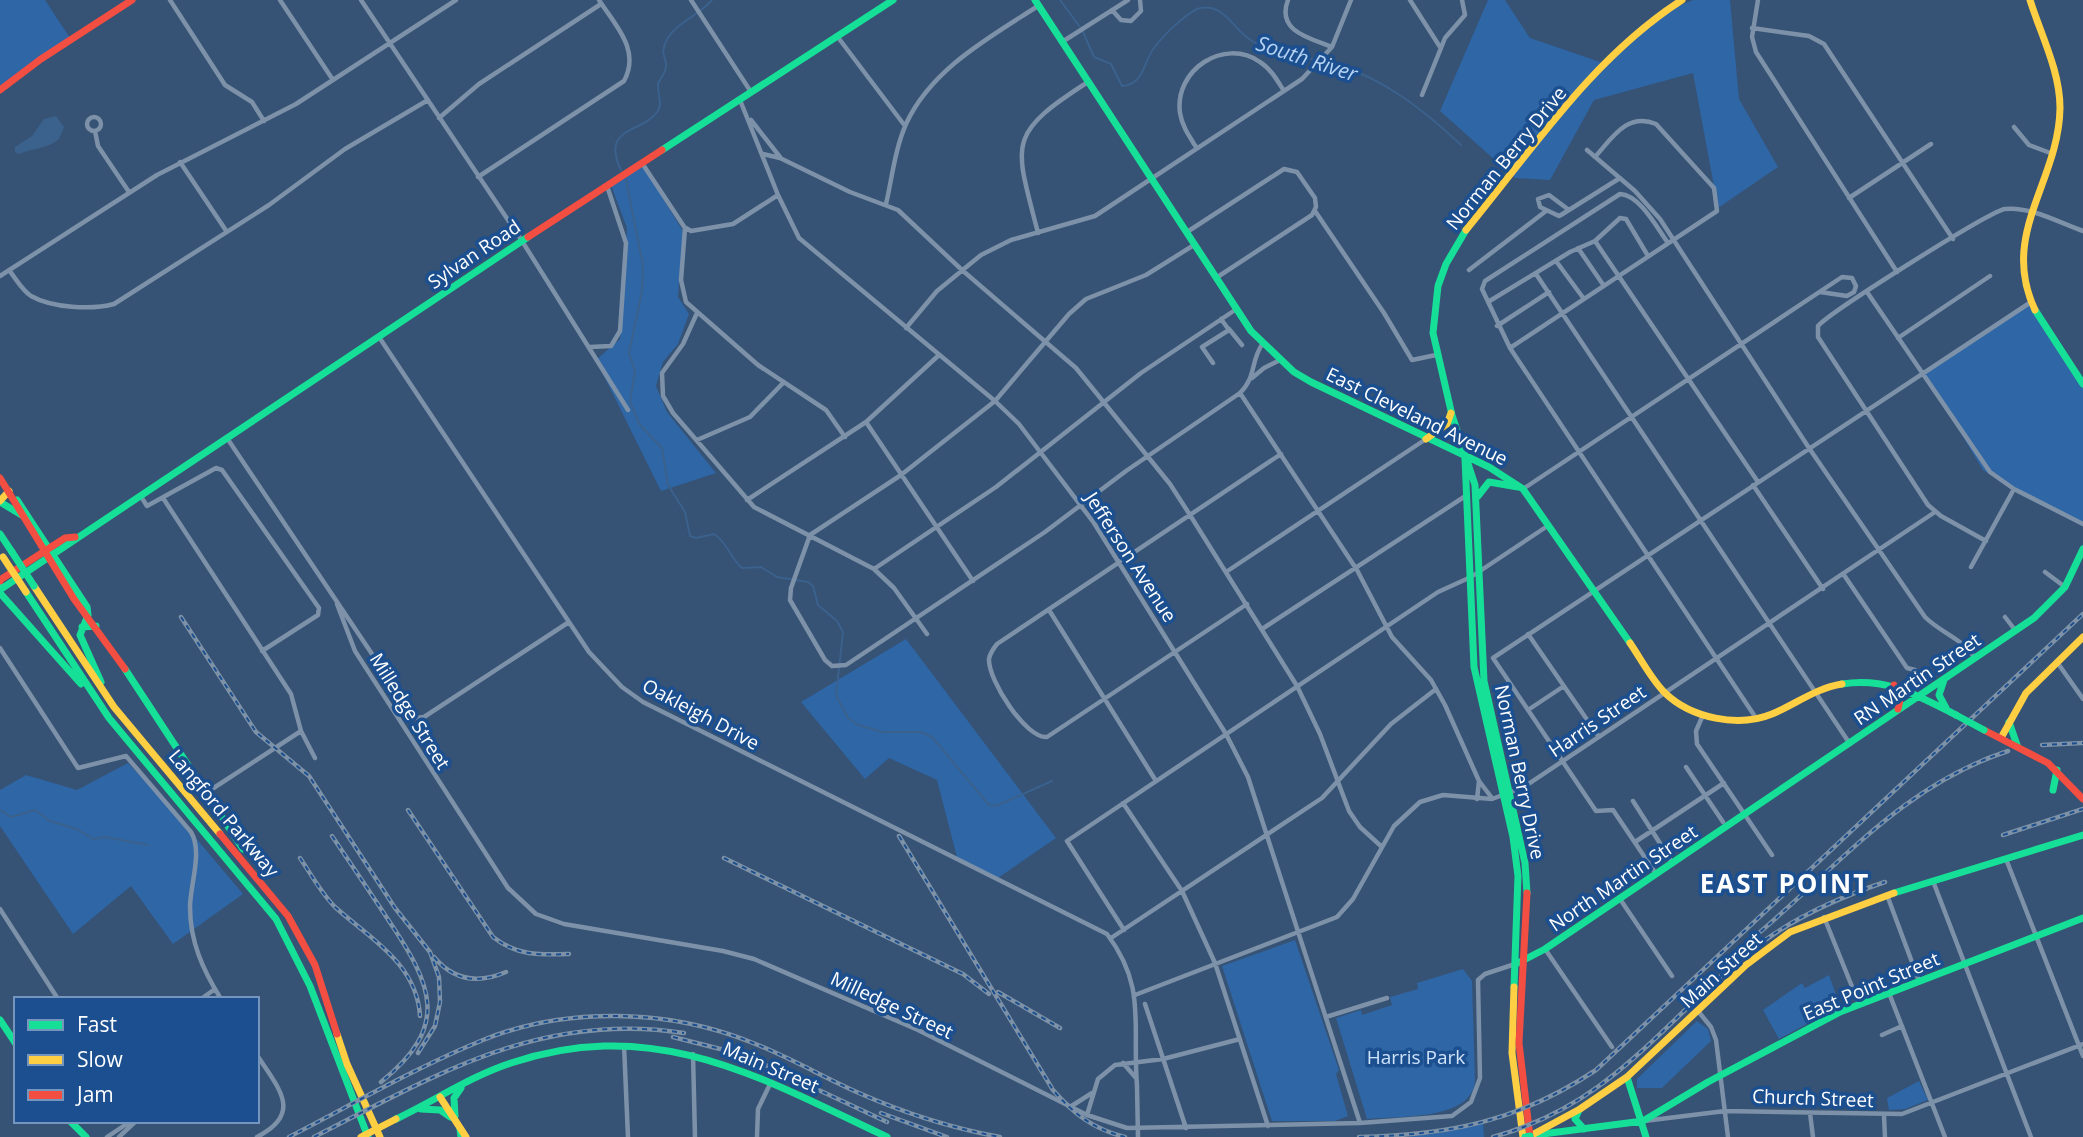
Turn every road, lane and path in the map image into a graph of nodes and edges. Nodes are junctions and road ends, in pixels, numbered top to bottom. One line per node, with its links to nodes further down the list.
1 (132, 0): 28 (main road)
2 (170, 0): 36 (street)
3 (280, 0): 26 (street)
4 (361, 0): 23 (street)
5 (456, 0): 23 (street)
6 (691, 0): 30 (street)
7 (893, 0): 21 (main road, Sylvan Road)
8 (1128, 0): 19 (street)
9 (1140, 0): 19 (street)
10 (1288, 0): 24 (street)
11 (1351, 0): 24 (street)
12 (1410, 0): 25 (street)
13 (1462, 0): 25 (street)
14 (1682, 0): 107 (main road, Norman Berry Drive)
15 (1758, 0): 20 (street)
16 (2030, 0): 44 (main road)
17 (600, 2): 35 (street); 50 (street)
18 (1037, 3): 22 (main road, East Cleveland Avenue); 37 (street)
19 (1112, 10): 22 (street)
20 (1752, 28): 49 (street); 56 (street)
21 (837, 36): 30 (main road, Sylvan Road); 37 (street)
22 (1062, 42): 27 (main road, East Cleveland Avenue)
23 (390, 43): 26 (street); 33 (street)
24 (1332, 47): 29 (street)
25 (1440, 47): 31 (street)
26 (333, 80): 36 (street)
27 (1088, 81): 51 (main road, East Cleveland Avenue); 66 (street)
28 (0, 90)
29 (1284, 91): 41 (street); 41 (street)
30 (751, 92): 32 (main road, Sylvan Road)
31 (1422, 95)
32 (740, 99): 34 (street, Jefferson Avenue); 48 (main road, Sylvan Road)
33 (428, 100): 35 (street); 64 (street)
34 (748, 116): 43 (street, Jefferson Avenue); 46 (street)
35 (439, 118): 50 (street)
36 (264, 121): 47 (street)
37 (905, 126): 57 (street)
38 (2014, 127): 44 (street)
39 (95, 131): 54 (street)
40 (1931, 144): 49 (street)
41 (1196, 147): 51 (street)
42 (1587, 150): 45 (street)
43 (762, 154): 46 (street); 55 (street, Jefferson Avenue)
44 (2053, 154): 61 (main road)
45 (1595, 157): 52 (street); 70 (street)
46 (780, 158): 57 (street)
47 (180, 162): 54 (street); 64 (street)
48 (642, 163): 53 (main road, Sylvan Road); 62 (street)
49 (1903, 163): 56 (street); 67 (street)
50 (478, 177): 68 (street)
51 (1151, 177): 65 (main road, East Cleveland Avenue); 66 (street)
52 (1620, 178): 58 (street); 70 (street)
53 (607, 186): 68 (main road, Sylvan Road); 104 (street)
54 (129, 192): 75 (street)
55 (778, 195): 62 (street); 96 (street, Jefferson Avenue)
56 (1849, 198): 78 (street)
57 (886, 204): 76 (street)
58 (1569, 210): 60 (street); 60 (street)
59 (1315, 211): 65 (street); 83 (street); 107 (street)
60 (1546, 211): 77 (street)
61 (2033, 213): 63 (street); 67 (street); 90 (main road)
62 (685, 228): 92 (street)
63 (2083, 231)
64 (227, 232): 75 (street)
65 (1186, 232): 71 (main road, East Cleveland Avenue)
66 (1038, 233): 76 (street)
67 (1953, 239): 78 (street)
68 (522, 241): 98 (main road, Sylvan Road); 104 (street)
69 (1595, 241): 72 (street); 73 (street); 81 (street)
70 (1671, 241): 73 (street); 89 (street); 103 (street)
71 (1194, 245): 83 (main road, East Cleveland Avenue); 100 (street)
72 (1578, 248): 74 (street); 84 (street)
73 (1648, 256): 81 (street)
74 (1556, 261): 79 (street); 88 (street)
75 (9, 270): 80 (street)
76 (962, 270): 96 (street); 100 (street)
77 (1469, 271)
78 (1898, 272): 87 (street)
79 (1536, 274): 85 (street); 89 (street)
80 (0, 276)
81 (1618, 276): 84 (street); 112 (street)
82 (1990, 276): 99 (street)
83 (1216, 278): 91 (main road, East Cleveland Avenue)
84 (1604, 286): 88 (street)
85 (1549, 292): 93 (street); 95 (street)
86 (1820, 292): 86 (street); 103 (street)
87 (1867, 292): 99 (street); 120 (street)
88 (1584, 299): 93 (street)
89 (1488, 302): 95 (street)
90 (2031, 302): 110 (street); 114 (main road)
91 (1235, 310): 94 (street); 101 (main road, East Cleveland Avenue)
92 (697, 313): 113 (street); 126 (street)
93 (1563, 313): 105 (street); 121 (street)
94 (1221, 319): 97 (street); 117 (street)
95 (1497, 326): 105 (street)
96 (906, 328): 106 (street, Jefferson Avenue)
97 (1228, 330): 102 (street); 109 (street)
98 (379, 337): 124 (main road, Sylvan Road); 183 (street, Oakleigh Drive)
99 (1898, 338): 110 (street)
100 (1047, 341): 116 (street); 117 (street)
101 (1263, 343): 108 (main road, East Cleveland Avenue); 111 (street)
102 (1242, 345)
103 (1740, 345): 112 (street); 127 (street)
104 (589, 347): 118 (street)
105 (1510, 348): 129 (street)
106 (939, 355): 116 (street, Jefferson Avenue); 122 (street)
107 (1436, 355): 119 (main road, Norman Berry Drive)
108 (1280, 360): 111 (street); 125 (main road, East Cleveland Avenue)
109 (1213, 363)
110 (1923, 374): 120 (street); 137 (street)
111 (1252, 379): 115 (street)
112 (1688, 379): 121 (street); 135 (street)
113 (784, 382): 123 (street); 126 (street)
114 (2083, 384)
115 (1240, 393): 130 (street); 131 (street)
116 (995, 401): 128 (street, Jefferson Avenue); 133 (street)
117 (1104, 401): 128 (street); 131 (street)
118 (628, 410)
119 (1451, 411): 125 (main road); 132 (main road, Norman Berry Drive)
120 (1867, 411): 127 (street); 147 (street)
121 (1632, 416): 129 (street); 150 (street)
122 (866, 422): 123 (street); 133 (street)
123 (845, 437): 142 (street)
124 (227, 438): 139 (main road, Sylvan Road); 177 (street, Milledge Street)
125 (1426, 439): 132 (main road, East Cleveland Avenue); 146 (street)
126 (697, 440): 142 (street)
127 (1809, 449): 135 (street); 159 (street)
128 (1040, 451): 145 (street, Jefferson Avenue); 154 (street)
129 (1578, 452): 136 (street); 161 (street)
130 (1280, 454): 146 (street); 149 (street)
131 (1148, 456): 145 (street); 149 (street)
132 (1466, 457): 136 (main road, East Cleveland Avenue); 140 (main road, Norman Berry Drive); 144 (main road, Norman Berry Drive)
133 (901, 475): 154 (street); 156 (street)
134 (0, 478): 138 (main road)
135 (1755, 484): 150 (street); 176 (street)
136 (1523, 489): 144 (main road); 152 (main road, East Cleveland Avenue)
137 (2014, 489): 153 (street); 157 (street)
138 (9, 491): 143 (main road); 148 (main road); 151 (main road)
139 (140, 495): 141 (street); 160 (main road, Sylvan Road)
140 (1467, 495): 164 (street); 171 (main road, Norman Berry Drive)
141 (163, 498): 194 (street); 194 (street)
142 (747, 500): 156 (street)
143 (0, 501): 148 (main road)
144 (1476, 502): 167 (main road, Norman Berry Drive)
145 (1082, 505): 163 (street, Jefferson Avenue); 172 (street)
146 (1318, 512): 164 (street); 168 (street)
147 (1935, 512): 157 (street); 159 (street, Harris Street)
148 (20, 514): 151 (main road); 160 (main road)
149 (1190, 515): 163 (street); 168 (street)
150 (1700, 519): 161 (street); 184 (street)
151 (30, 520): 160 (main road)
152 (1550, 524): 167 (street); 175 (main road, East Cleveland Avenue)
153 (2083, 524)
154 (937, 527): 166 (street); 172 (street)
155 (0, 534): 210 (main road, Langford Parkway, bridge)
156 (810, 535): 166 (street); 182 (street)
157 (1986, 541): 165 (street)
158 (2083, 549): 174 (main road, RN Martin Street)
159 (1881, 551): 170 (street, Harris Street); 197 (street)
160 (48, 554): 173 (main road, Sylvan Road); 180 (main road)
161 (1648, 554): 175 (street); 196 (street)
162 (1, 555): 215 (main road, Langford Parkway, bridge)
163 (1119, 563): 179 (street); 195 (street, Jefferson Avenue)
164 (1355, 567): 187 (street); 188 (street)
165 (1971, 567)
166 (874, 569): 182 (street)
167 (1479, 570): 171 (street); 235 (main road, Norman Berry Drive)
168 (1226, 572): 178 (street)
169 (2045, 572): 174 (street)
170 (1844, 575): 176 (street, Harris Street); 199 (street)
171 (1471, 577): 187 (street); 235 (main road, Norman Berry Drive)
172 (973, 581): 182 (street)
173 (0, 585): 215 (main road)
174 (2065, 587): 189 (main road, RN Martin Street)
175 (1595, 589): 191 (street); 205 (main road, East Cleveland Avenue)
176 (1823, 589): 184 (street, Harris Street)
177 (337, 604): 183 (street, Milledge Street); 305 (street, Milledge Street)
178 (1247, 604): 188 (street); 195 (street)
179 (1049, 610): 208 (street); 208 (street)
180 (88, 615): 185 (main road); 186 (main road)
181 (2005, 617): 189 (street)
182 (916, 619): 190 (street)
183 (569, 622): 264 (street, Oakleigh Drive)
184 (1770, 624): 196 (street, Harris Street); 206 (street)
185 (96, 625): 186 (main road); 234 (main road)
186 (82, 627): 210 (main road)
187 (1386, 627): 202 (street); 204 (street)
188 (1262, 629): 202 (street)
189 (2015, 631): 197 (main road, RN Martin Street)
190 (927, 634)
191 (1528, 634): 203 (street); 211 (street)
192 (2083, 637): 198 (main road)
193 (0, 648): 271 (street)
194 (262, 651): 218 (street)
195 (1175, 653): 208 (street); 220 (street, Jefferson Avenue)
196 (1718, 658): 205 (street, Harris Street); 216 (street)
197 (1976, 658): 200 (main road, RN Martin Street)
198 (2057, 661): 209 (street); 217 (main road)
199 (1915, 670)
200 (1945, 680): 207 (main road, RN Martin Street); 214 (main road)
201 (1894, 685): 206 (main road); 207 (main road); 212 (main road)
202 (1297, 686): 220 (street); 231 (street)
203 (1564, 686): 211 (street); 221 (street)
204 (1436, 689): 230 (street); 231 (street)
205 (1665, 692): 213 (main road, East Cleveland Avenue); 221 (street, Harris Street)
206 (1814, 692): 216 (main road); 223 (street)
207 (1920, 697): 212 (main road, RN Martin Street); 214 (main road)
208 (1105, 699): 229 (street)
209 (2083, 699)
210 (114, 707): 321 (main road, Langford Parkway)
211 (1528, 710): 226 (street)
212 (1896, 712): 223 (main road, RN Martin Street)
213 (1703, 715): 216 (main road); 232 (street)
214 (1954, 715): 219 (main road, bridge)
215 (109, 718): 328 (main road, Langford Parkway)
216 (1756, 718)
217 (2009, 722): 219 (main road); 222 (main road); 224 (main road)
218 (301, 731): 225 (street); 234 (street)
219 (1988, 731): 222 (main road)
220 (1226, 734): 229 (street); 245 (street, Jefferson Avenue)
221 (1599, 737): 226 (street, Harris Street)
222 (2001, 738): 224 (main road)
223 (1850, 744): 242 (main road, RN Martin Street)
224 (2018, 746): 228 (main road)
225 (315, 758)
226 (1563, 761): 235 (street, Harris Street); 247 (street)
227 (1686, 767): 236 (street)
228 (2057, 770): 233 (main road); 239 (main road)
229 (1156, 781): 241 (street)
230 (1479, 781): 237 (street); 238 (street)
231 (1337, 783): 245 (street); 248 (street)
232 (1724, 783): 236 (street); 242 (street)
233 (2053, 790)
234 (206, 793): 249 (main road)
235 (1507, 794): 238 (street, Harris Street); 266 (main road, Norman Berry Drive)
236 (1705, 796): 243 (street); 244 (street)
237 (1477, 799): 238 (street, Harris Street); 248 (street, Harris Street)
238 (1492, 799)
239 (2083, 799)
240 (1633, 801): 244 (street)
241 (1123, 803): 255 (street); 261 (street)
242 (1745, 814): 250 (street); 253 (main road, North Martin Street)
243 (1723, 822)
244 (1652, 831): 247 (street); 251 (street)
245 (1267, 834): 255 (street); 262 (street, Jefferson Avenue)
246 (2083, 835): 252 (main road, Main Street)
247 (1635, 842): 253 (street)
248 (1382, 847): 262 (street, Harris Street)
249 (243, 849)
250 (1772, 855)
251 (1671, 859)
252 (2006, 859): 254 (main road, Main Street); 263 (street)
253 (1657, 875): 257 (main road, North Martin Street)
254 (1933, 880): 256 (main road, Main Street); 267 (street)
255 (1182, 891): 261 (street); 268 (street)
256 (1887, 895): 259 (main road, Main Street); 270 (street)
257 (1620, 899): 265 (main road, North Martin Street); 269 (street)
258 (0, 909): 274 (street)
259 (1824, 917): 279 (street); 280 (main road, Main Street)
260 (2083, 918): 263 (main road, East Point Street)
261 (1124, 930): 264 (street)
262 (1299, 934): 268 (street, Harris Street); 281 (street, Jefferson Avenue)
263 (2036, 936): 267 (main road, East Point Street); 288 (street)
264 (1111, 938): 273 (street)
265 (1545, 949): 266 (main road, North Martin Street); 289 (street)
266 (1519, 962): 316 (street, Milledge Street); 322 (main road, Norman Berry Drive)
267 (1964, 964): 270 (main road, East Point Street); 296 (street)
268 (1216, 966): 273 (street, Harris Street); 285 (street)
269 (1672, 976)
270 (1920, 981): 272 (main road, East Point Street)
271 (215, 989): 275 (street); 276 (street)
272 (1889, 992): 279 (main road, East Point Street); 283 (street)
273 (1135, 995): 294 (street)
274 (57, 997)
275 (204, 997)
276 (220, 997)
277 (1387, 998): 281 (street)
278 (1145, 1004): 293 (street)
279 (1858, 1004): 297 (main road, East Point Street)
280 (1698, 1011): 297 (street); 298 (main road, Main Street)
281 (1326, 1017): 316 (street, Jefferson Avenue)
282 (0, 1020): 286 (main road)
283 (1902, 1026): 284 (street); 304 (street)
284 (1882, 1035)
285 (1240, 1039): 293 (street); 317 (street)
286 (14, 1041)
287 (624, 1045): 290 (main road, Main Street); 301 (main road, Main Street); 329 (street)
288 (2081, 1045): 291 (street); 296 (street, Church Street)
289 (1612, 1047)
290 (693, 1053): 300 (main road, Main Street); 330 (street)
291 (2083, 1056)
292 (259, 1058): 326 (street)
293 (1163, 1059): 294 (street); 318 (street)
294 (1135, 1061): 295 (street); 299 (street)
295 (1123, 1063): 299 (street); 302 (street)
296 (2007, 1074): 304 (street, Church Street); 339 (street)
297 (1721, 1076): 308 (street); 312 (main road, East Point Street)
298 (1627, 1077): 306 (main road, Main Street); 312 (main road)
299 (1136, 1078): 333 (street, bridge)
300 (771, 1081): 331 (street); 332 (main road, Main Street)
301 (466, 1083): 303 (main road, Main Street); 320 (main road)
302 (1092, 1092): 305 (street); 310 (street)
303 (440, 1097): 307 (main road, Main Street); 320 (main road)
304 (1932, 1104): 311 (street, Church Street); 338 (street)
305 (1070, 1107): 310 (street, Milledge Street)
306 (1580, 1109): 319 (main road); 322 (main road, Main Street)
307 (416, 1110): 320 (main road); 327 (main road, Main Street, bridge)
308 (1725, 1111): 309 (street, Church Street); 312 (street, Church Street); 335 (street)
309 (1810, 1114): 311 (street, Church Street); 336 (street)
310 (1087, 1115): 318 (street, Milledge Street)
311 (1884, 1116): 337 (street)
312 (1643, 1121): 319 (main road, Church Street); 334 (main road)
313 (73, 1123): 323 (main road)
314 (130, 1123): 324 (street)
315 (131, 1123): 325 (street)
316 (1360, 1123): 317 (street, Milledge Street)
317 (1268, 1126): 318 (street, Milledge Street)
318 (1186, 1128)
319 (1584, 1129): 322 (main road, Church Street)
320 (460, 1130)
321 (380, 1136)
322 (1530, 1136)
323 (86, 1137)
324 (107, 1137)
325 (119, 1137)
326 (257, 1137)
327 (361, 1137)
328 (368, 1137)
329 (628, 1137)
330 (695, 1137)
331 (757, 1137)
332 (887, 1137)
333 (1139, 1137)
334 (1646, 1137)
335 (1728, 1137)
336 (1813, 1137)
337 (1885, 1137)
338 (1945, 1137)
339 (2031, 1137)

